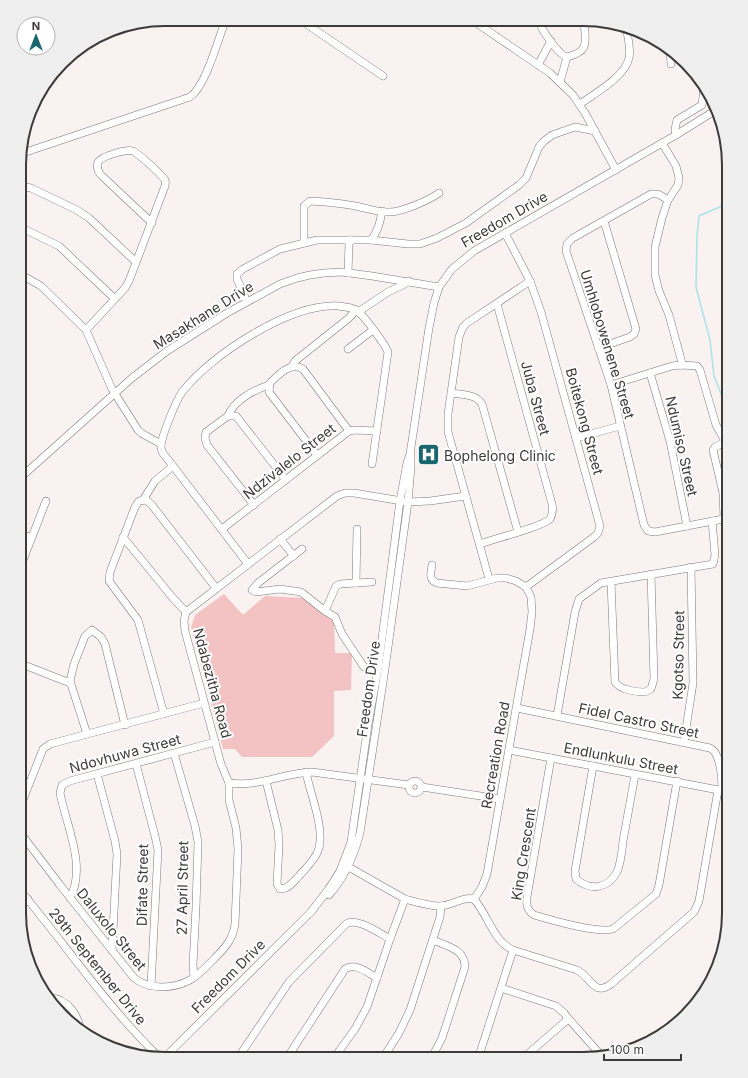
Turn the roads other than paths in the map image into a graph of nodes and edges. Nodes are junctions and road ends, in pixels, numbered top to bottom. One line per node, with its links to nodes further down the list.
1 (223, 26): 20 (street)
2 (310, 26): 12 (street)
3 (481, 26): 11 (street)
4 (540, 26): 7 (street)
5 (584, 26): 8 (street)
6 (627, 33): 15 (street)
7 (551, 41): 8 (street); 11 (street)
8 (567, 57): 13 (street)
9 (671, 57): 10 (street)
10 (671, 64)
11 (538, 65): 13 (street)
12 (384, 76)
13 (560, 82): 15 (street)
14 (703, 95): 18 (street)
15 (580, 104): 17 (street)
16 (712, 113): 18 (street, Freedom Drive)
17 (595, 131): 21 (street); 31 (street)
18 (676, 135): 19 (street, Freedom Drive)
19 (662, 143): 21 (street, Freedom Drive); 24 (street)
20 (27, 152)
21 (616, 170): 29 (street, Freedom Drive)
22 (26, 187): 33 (street)
23 (440, 193): 25 (street)
24 (668, 200): 26 (street, Umhlobowenene Street); 47 (street)
25 (382, 211): 31 (street); 32 (street)
26 (604, 221): 45 (street, Umhlobowenene Street); 45 (street)
27 (152, 223): 27 (street); 33 (street)
28 (26, 230): 39 (street)
29 (505, 233): 37 (street, Boitekong Street); 38 (street, Freedom Drive)
30 (351, 240): 31 (street); 32 (street); 34 (street)
31 (371, 240)
32 (304, 243): 40 (street)
33 (136, 262): 39 (street)
34 (348, 273): 36 (street, Masakhane Drive); 40 (street, Masakhane Drive)
35 (26, 277): 43 (street)
36 (409, 281): 38 (street, Masakhane Drive); 42 (street)
37 (530, 281): 41 (street); 59 (street, Boitekong Street)
38 (439, 287): 71 (street, Freedom Drive)
39 (115, 299): 43 (street)
40 (247, 302): 53 (street, Masakhane Drive)
41 (497, 304): 52 (street); 78 (street, Juba Street)
42 (357, 311): 44 (street); 48 (street); 60 (street)
43 (86, 330): 53 (street)
44 (373, 330): 46 (street); 57 (street)
45 (598, 348): 51 (street, Umhlobowenene Street)
46 (348, 349)
47 (681, 365): 49 (street); 58 (street)
48 (292, 366): 50 (street); 56 (street)
49 (650, 373): 51 (street); 75 (street, Ndumiso Street)
50 (269, 384): 54 (street); 62 (street)
51 (611, 385): 55 (street, Umhlobowenene Street)
52 (452, 393): 68 (street); 78 (street)
53 (115, 394): 60 (street); 65 (street, Masakhane Drive)
54 (228, 416): 66 (street); 72 (street)
55 (620, 426): 59 (street); 75 (street, Umhlobowenene Street)
56 (349, 430): 57 (street, Ndzivalelo Street); 62 (street, Ndzivalelo Street)
57 (377, 432): 63 (street)
58 (722, 435)
59 (576, 438): 95 (street, Boitekong Street)
60 (161, 444): 64 (street)
61 (722, 444): 67 (street)
62 (317, 455): 66 (street, Ndzivalelo Street)
63 (372, 464)
64 (173, 466): 69 (street); 76 (street)
65 (26, 473)
66 (286, 480): 72 (street, Ndzivalelo Street)
67 (722, 489)
68 (466, 496): 71 (street, Ndabezitha Road); 83 (street)
69 (143, 500): 80 (street); 96 (street)
70 (46, 501): 81 (street)
71 (404, 501): 82 (street, Ndabezitha Road); 100 (street, Freedom Drive); 119 (street, Freedom Drive)
72 (254, 505): 76 (street, Ndzivalelo Street)
73 (722, 519): 74 (street, Umhlobowenene Street)
74 (712, 521): 75 (street, Umhlobowenene Street); 89 (street)
75 (687, 526)
76 (222, 529): 87 (street)
77 (357, 529): 94 (street)
78 (518, 532): 83 (street, Juba Street)
79 (26, 536): 81 (street)
80 (123, 537): 98 (street); 104 (street)
81 (31, 538): 85 (street)
82 (280, 539): 86 (street); 87 (street, Ndabezitha Road)
83 (480, 544): 91 (street)
84 (302, 549): 86 (street)
85 (26, 552)
86 (294, 556): 97 (street)
87 (248, 564): 96 (street, Ndabezitha Road)
88 (432, 565): 91 (street)
89 (691, 567): 90 (street); 109 (street, Kgotso Street)
90 (651, 574): 93 (street); 93 (street)
91 (489, 579): 95 (street)
92 (372, 582): 94 (street)
93 (611, 582): 105 (street)
94 (356, 583): 97 (street)
95 (526, 586): 103 (street, Recreation Road)
96 (216, 588): 98 (street, Ndabezitha Road)
97 (325, 611): 100 (street)
98 (186, 612): 102 (street, Ndabezitha Road)
99 (26, 666): 101 (street)
100 (378, 670): 119 (street, Freedom Drive)
101 (70, 682): 106 (street); 107 (street)
102 (204, 703): 104 (street); 108 (street, Ndabezitha Road)
103 (517, 708): 105 (street, Fidel Castro Street); 110 (street, Recreation Road)
104 (164, 714): 106 (street)
105 (557, 716): 109 (street, Fidel Castro Street)
106 (125, 725): 107 (street)
107 (87, 734): 124 (street)
108 (215, 742): 111 (street, Ndovhuwa Street); 122 (street, Ndabezitha Road)
109 (684, 742): 118 (street, Fidel Castro Street)
110 (509, 750): 112 (street, Endlunkulu Street); 126 (street, Recreation Road)
111 (174, 753): 113 (street, Ndovhuwa Street); 138 (street, 27 April Street)
112 (551, 758): 114 (street, Endlunkulu Street); 121 (street, King Crescent)
113 (136, 764): 116 (street, Ndovhuwa Street); 140 (street, Difate Street)
114 (593, 766): 117 (street, Endlunkulu Street); 117 (street)
115 (306, 772): 119 (street); 120 (street); 120 (street)
116 (97, 774): 129 (street, Ndovhuwa Street); 136 (street)
117 (635, 775): 121 (street, Endlunkulu Street)
118 (722, 776)
119 (365, 779): 126 (street); 128 (street, Freedom Drive)
120 (266, 781): 122 (street)
121 (677, 781): 123 (street, Endlunkulu Street)
122 (229, 783): 138 (street, Daluxolo Street)
123 (722, 791)
124 (26, 792)
125 (722, 795): 137 (street)
126 (500, 798): 132 (street, Recreation Road)
127 (26, 840): 129 (street, Daluxolo Street)
128 (346, 865): 131 (street); 147 (street, Freedom Drive)
129 (70, 898): 136 (street, Daluxolo Street)
130 (28, 899): 145 (street, 29th September Drive)
131 (405, 899): 133 (street); 134 (street)
132 (474, 899): 133 (street); 137 (street)
133 (441, 906): 135 (street)
134 (390, 938): 139 (street); 148 (street)
135 (433, 940): 151 (street); 152 (street)
136 (112, 950): 140 (street, Daluxolo Street)
137 (513, 950): 141 (street)
138 (194, 977): 140 (street, Daluxolo Street)
139 (377, 978): 149 (street); 150 (street)
140 (151, 986)
141 (501, 988): 143 (street); 153 (street)
142 (56, 999): 144 (street)
143 (567, 1017): 146 (street); 154 (street)
144 (78, 1021)
145 (153, 1051)
146 (597, 1051)
147 (170, 1052)
148 (242, 1052)
149 (290, 1052)
150 (338, 1052)
151 (387, 1052)
152 (435, 1052)
153 (480, 1052)
154 (530, 1052)

